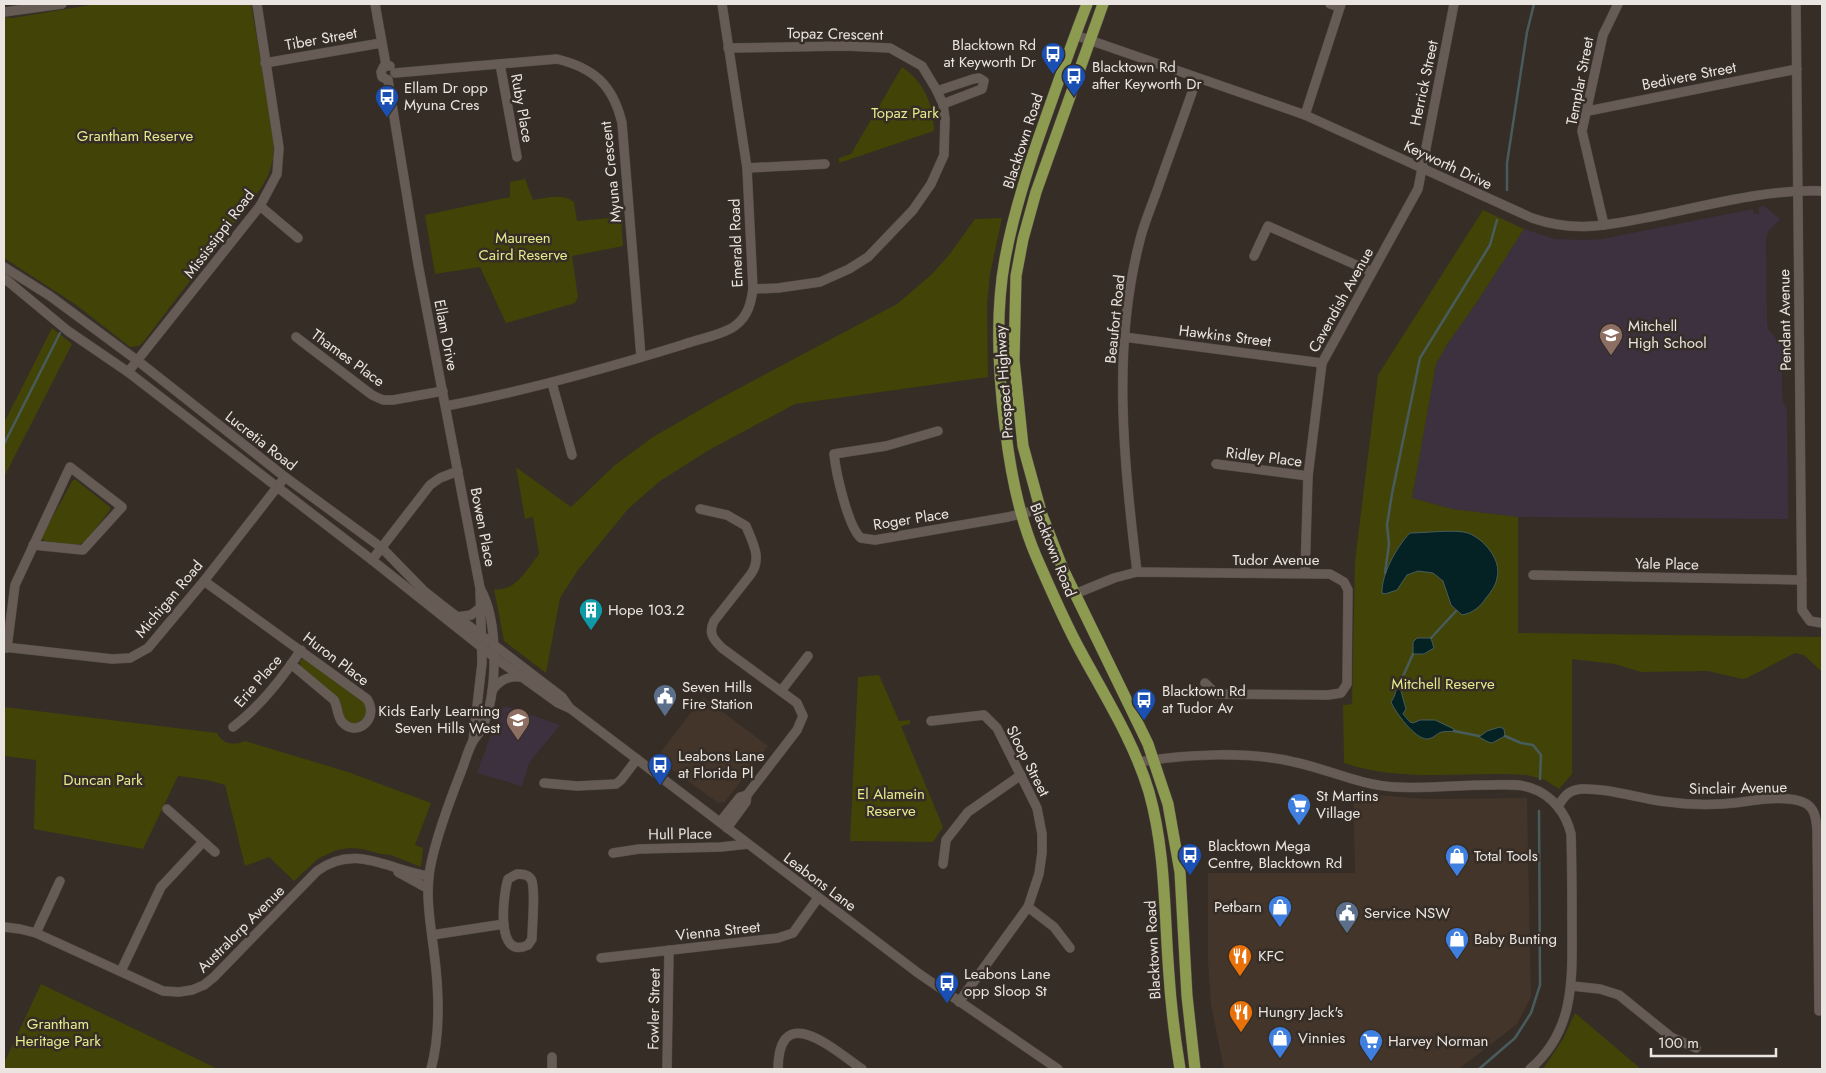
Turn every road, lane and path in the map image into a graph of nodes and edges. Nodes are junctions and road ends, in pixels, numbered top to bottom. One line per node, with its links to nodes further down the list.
1 (62, 4): 12 (street)
2 (257, 4): 17 (street, Mississippi Road)
3 (375, 4): 15 (street)
4 (722, 4): 16 (street, Emerald Road)
5 (1087, 4): 13 (main road, Blacktown Road)
6 (1103, 4): 14 (main road, Prospect Highway)
7 (1330, 4): 11 (street)
8 (1454, 4): 31 (street, Herrick Street)
9 (1618, 4): 26 (street, Templar Street)
10 (1796, 4): 20 (street, Pendant Avenue)
11 (1341, 6): 27 (street)
12 (4, 12)
13 (1075, 35): 14 (street, Keyworth Drive); 60 (main road, Blacktown Road)
14 (1090, 41): 22 (street, Keyworth Drive); 59 (main road, Prospect Highway)
15 (381, 43): 17 (street, Tiber Street); 19 (street)
16 (728, 48): 24 (street, Topaz Crescent); 30 (street, Emerald Road)
17 (265, 63): 34 (street, Mississippi Road)
18 (500, 64): 21 (street, Myuna Crescent); 28 (street, Ruby Place); 44 (street, Myuna Crescent)
19 (386, 66): 21 (street); 23 (street)
20 (1796, 69): 26 (street, Bedivere Street); 32 (street, Pendant Avenue)
21 (396, 73): 23 (street)
22 (1197, 78): 27 (street, Keyworth Drive); 43 (street, Beaufort Road)
23 (388, 80): 49 (street, Ellam Drive)
24 (937, 91): 25 (street, Topaz Crescent); 25 (street)
25 (943, 104): 41 (street, Topaz Crescent)
26 (1588, 110): 35 (street, Templar Street)
27 (1305, 115): 31 (street, Keyworth Drive)
28 (517, 157)
29 (825, 164): 30 (street)
30 (747, 168): 41 (street, Emerald Road)
31 (1422, 168): 35 (street, Keyworth Drive); 39 (street, Cavendish Avenue)
32 (1797, 190): 33 (street, Keyworth Drive); 35 (street, Keyworth Drive); 67 (street, Pendant Avenue)
33 (1822, 191)
34 (260, 206): 36 (street); 45 (street, Mississippi Road)
35 (1604, 225)
36 (298, 238)
37 (1254, 256): 39 (street)
38 (4, 268): 45 (street, Lucretia Road)
39 (1372, 272): 46 (street, Cavendish Avenue)
40 (4, 278): 47 (street, Lucretia Road)
41 (753, 288): 44 (street, Emerald Road)
42 (296, 337): 49 (street, Thames Place)
43 (1124, 337): 46 (street, Hawkins Street); 64 (street, Beaufort Road)
44 (641, 356): 48 (street, Emerald Road)
45 (138, 361): 47 (street, Mississippi Road); 56 (street, Lucretia Road)
46 (1322, 363): 55 (street, Cavendish Avenue)
47 (128, 372): 57 (street, Lucretia Road)
48 (552, 383): 50 (street, Emerald Road); 52 (street)
49 (443, 391): 50 (street, Ellam Drive)
50 (446, 406): 54 (street, Ellam Drive)
51 (938, 431): 60 (street, Roger Place)
52 (572, 455)
53 (1216, 464): 55 (street, Ridley Place)
54 (458, 471): 62 (street); 69 (street, Bowen Place)
55 (1308, 476): 65 (street, Cavendish Avenue)
56 (285, 477): 57 (street, Michigan Road); 62 (street, Lucretia Road)
57 (276, 487): 63 (street, Lucretia Road); 68 (street, Michigan Road)
58 (700, 509): 84 (street)
59 (1040, 509): 60 (street, Roger Place); 70 (main road, Prospect Highway)
60 (1021, 514): 93 (main road, Blacktown Road)
61 (33, 545): 61 (street); 77 (street)
62 (382, 548): 63 (street); 72 (street, Lucretia Road)
63 (372, 560): 76 (street, Lucretia Road)
64 (1137, 572): 65 (street, Tudor Avenue); 70 (street, Tudor Avenue)
65 (1305, 573): 83 (street, Tudor Avenue)
66 (1533, 575): 67 (street, Yale Place)
67 (1802, 580): 73 (street, Pendant Avenue)
68 (204, 581): 77 (street, Michigan Road); 78 (street, Huron Place)
69 (480, 588): 71 (street, Bowen Place); 75 (street, Bowen Place)
70 (1075, 594): 85 (main road, Prospect Highway)
71 (480, 608): 72 (street); 74 (street, Bowen Place)
72 (457, 617): 74 (street, Lucretia Road)
73 (1822, 623)
74 (482, 636): 75 (street, Lucretia Road); 76 (street, Bowen Place)
75 (494, 645): 80 (street, Bowen Place); 87 (street, Leabons Lane)
76 (482, 647): 80 (street, Leabons Lane); 90 (street, Bowen Place)
77 (5, 648)
78 (301, 650): 81 (street, Erie Place); 81 (street, Huron Place)
79 (808, 656): 84 (street)
80 (494, 657): 82 (street, Leabons Lane); 86 (street, Bowen Place)
81 (291, 664): 89 (street, Erie Place)
82 (521, 677): 86 (street); 87 (street, Leabons Lane)
83 (1205, 683)
84 (781, 690): 98 (street)
85 (1122, 692): 92 (main road, Blacktown Road)
86 (491, 694): 90 (street, Bowen Place)
87 (571, 709): 91 (street, Leabons Lane)
88 (931, 721): 94 (street, Sloop Street)
89 (233, 727)
90 (473, 741): 105 (street)
91 (637, 759): 95 (street); 98 (street, Leabons Lane)
92 (1154, 760): 93 (street); 96 (street); 130 (main road, Blacktown Road)
93 (1139, 762): 129 (main road, Blacktown Road)
94 (1022, 775): 104 (street); 109 (street, Sloop Street)
95 (544, 783)
96 (1558, 806): 118 (street); 120 (street, Sinclair Avenue)
97 (167, 809): 99 (street)
98 (724, 825): 100 (street, Leabons Lane)
99 (203, 842): 101 (street); 117 (street)
100 (748, 844): 102 (street, Hull Place); 108 (street, Leabons Lane)
101 (215, 852)
102 (612, 853)
103 (380, 863): 105 (street, Australorp Avenue); 107 (street, Australorp Avenue); 117 (street, Australorp Avenue)
104 (943, 864)
105 (429, 876): 107 (street)
106 (60, 881): 112 (street)
107 (428, 888): 113 (street)
108 (818, 898): 115 (street, Vienna Street); 119 (street, Leabons Lane)
109 (1028, 907): 114 (street); 119 (street, Sloop Street)
110 (504, 924): 110 (street); 113 (street)
111 (4, 927): 112 (street, Australorp Avenue)
112 (36, 933): 117 (street, Australorp Avenue)
113 (432, 935): 123 (street)
114 (1070, 948)
115 (669, 950): 116 (street, Vienna Street); 125 (street, Fowler Street)
116 (601, 958)
117 (121, 971)
118 (1572, 986): 121 (street); 131 (street)
119 (959, 1002): 128 (street, Leabons Lane)
120 (1819, 1011)
121 (1696, 1048)
122 (552, 1057): 124 (street)
123 (431, 1069)
124 (552, 1069)
125 (667, 1069)
126 (778, 1069): 127 (street)
127 (862, 1069)
128 (1058, 1069)
129 (1180, 1069)
130 (1195, 1069)
131 (1530, 1069)

